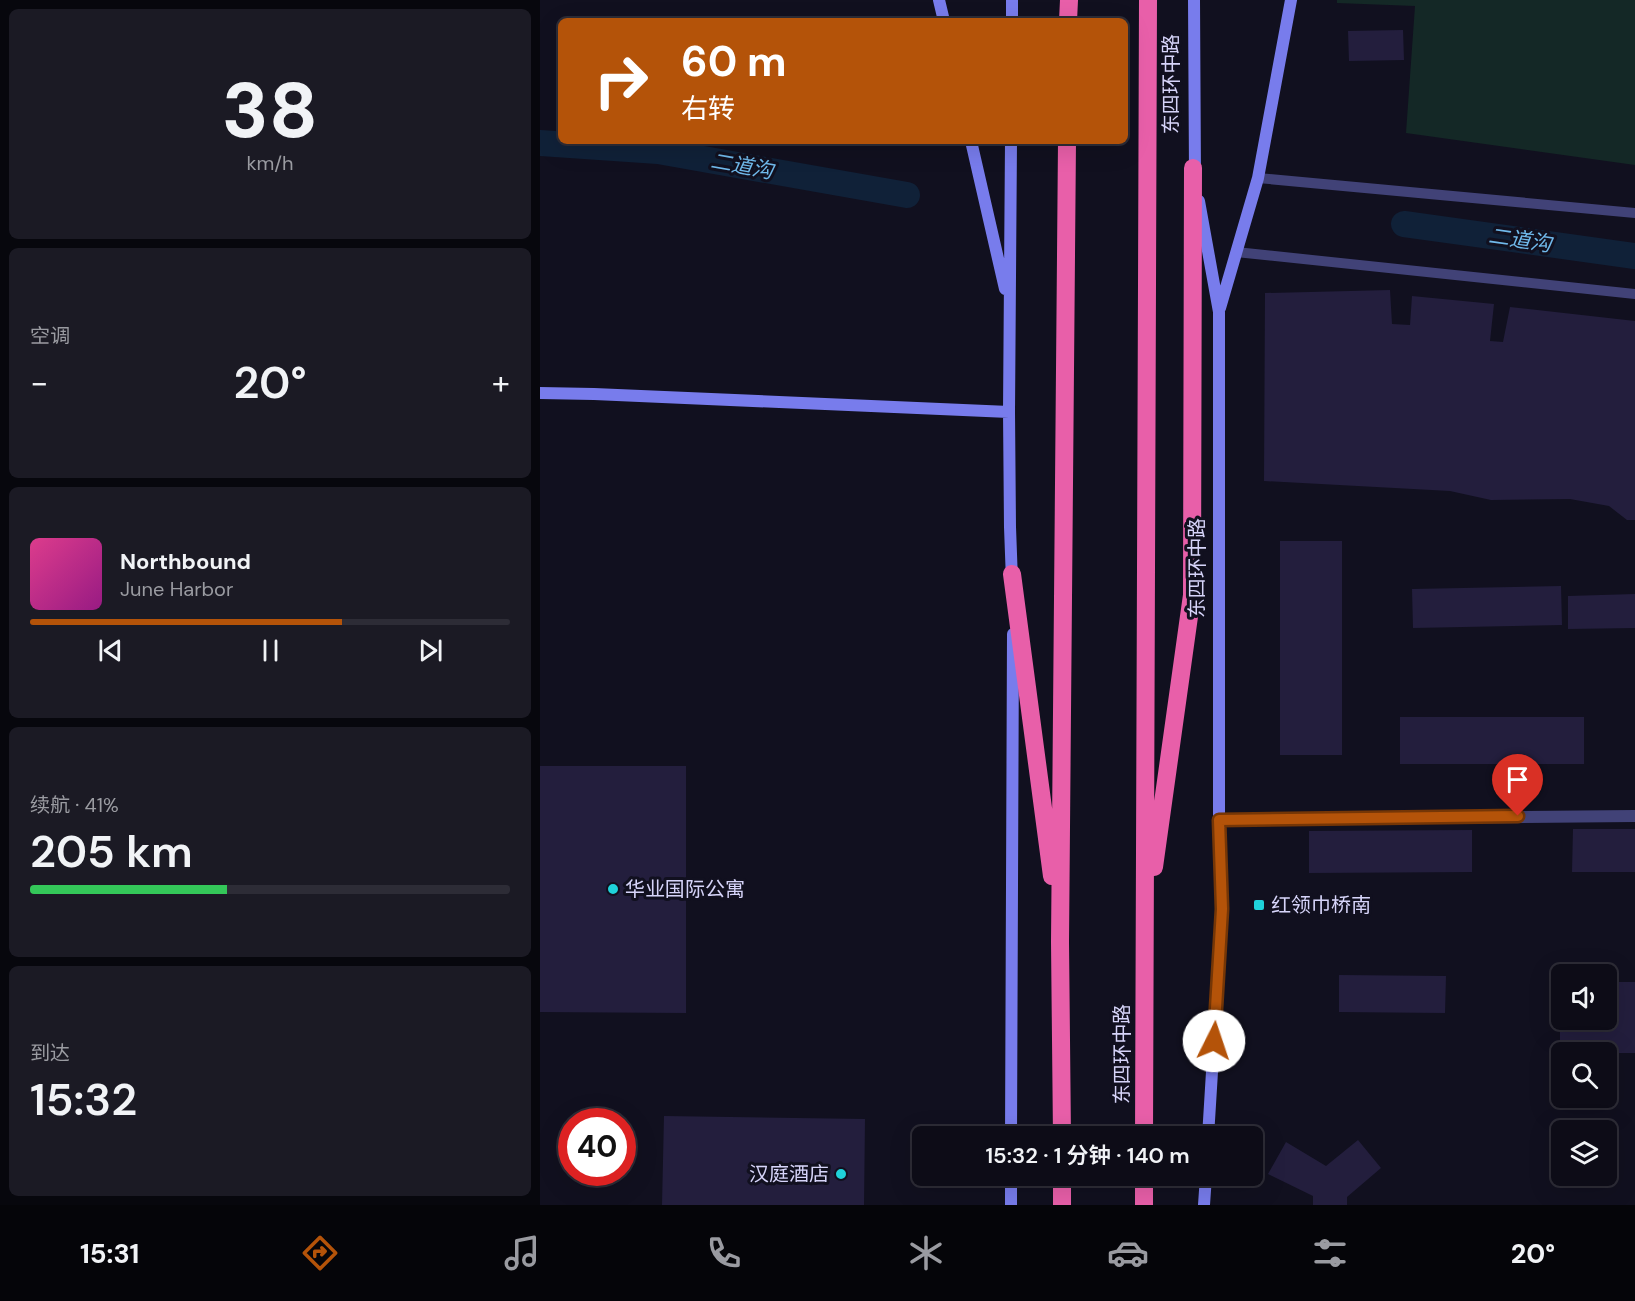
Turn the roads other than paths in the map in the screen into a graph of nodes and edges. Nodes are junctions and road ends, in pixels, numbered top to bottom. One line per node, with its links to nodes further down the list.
1 (939, 0): 7 (street)
2 (1012, 0): 8 (street)
3 (1069, 0): 9 (highway)
4 (1148, 0): 25 (highway, 东四环中路)
5 (1194, 0): 13 (street, 东四环中路)
6 (1291, 0): 14 (street)
7 (943, 18)
8 (1012, 18)
9 (1068, 18)
10 (972, 144): 18 (street)
11 (1011, 144): 18 (street)
12 (1067, 144): 26 (highway)
13 (1193, 168): 19 (street, 东四环中路); 25 (highway)
14 (1258, 178): 15 (lane); 16 (street)
15 (1635, 213)
16 (1236, 252): 17 (lane); 19 (street)
17 (1635, 294)
18 (1010, 310): 21 (street)
19 (1219, 312): 24 (street, 东四环中路)
20 (540, 393): 21 (street)
21 (1009, 412): 22 (street)
22 (1012, 574): 26 (highway); 27 (street)
23 (1635, 816): 24 (street)
24 (1219, 820): 30 (street, 东四环中路)
25 (1144, 937): 29 (highway, 东四环中路)
26 (1060, 942): 28 (highway)
27 (1011, 1126)
28 (1062, 1126)
29 (1144, 1126)
30 (1209, 1126)
31 (1011, 1186): 35 (street)
32 (1062, 1186): 36 (highway)
33 (1144, 1186): 37 (highway)
34 (1205, 1186): 38 (street)
35 (1011, 1205)
36 (1062, 1205)
37 (1144, 1205)
38 (1204, 1205)

